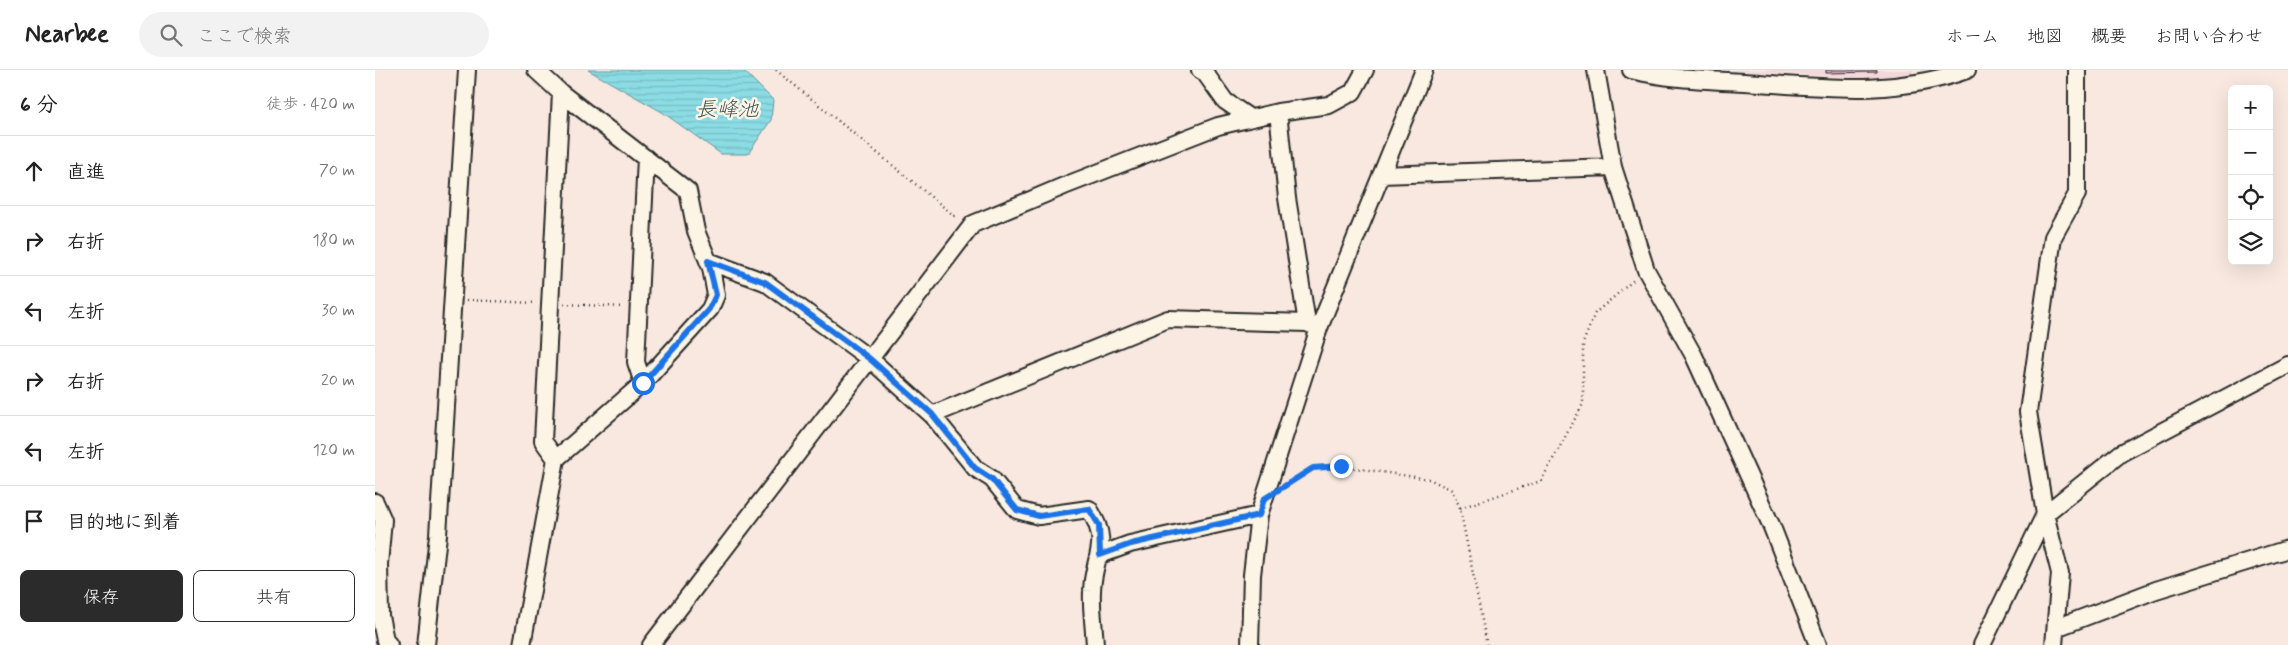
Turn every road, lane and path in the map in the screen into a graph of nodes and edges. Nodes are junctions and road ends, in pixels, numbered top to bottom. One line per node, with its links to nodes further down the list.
1 (467, 70): 21 (street)
2 (536, 70): 12 (street)
3 (776, 70): 18 (path)
4 (1200, 70): 14 (street)
5 (1365, 70): 13 (street)
6 (1424, 70): 17 (street)
7 (1596, 70): 16 (street)
8 (1631, 70): 11 (street)
9 (1967, 70): 11 (street)
10 (2077, 70): 33 (street)
11 (1703, 75)
12 (561, 93): 15 (street); 22 (street)
13 (1278, 112): 14 (street); 24 (street)
14 (1250, 118): 18 (street)
15 (646, 158): 19 (street); 23 (street)
16 (1613, 167): 17 (street); 20 (street)
17 (1381, 175): 24 (street)
18 (970, 229): 25 (street)
19 (708, 261): 25 (street); 27 (street)
20 (1645, 270): 32 (path); 45 (street)
21 (453, 300): 22 (path); 40 (street)
22 (550, 303): 23 (path); 29 (street)
23 (638, 308): 27 (street)
24 (1313, 326): 28 (street); 30 (street)
25 (870, 359): 28 (street); 41 (street)
26 (2288, 365): 33 (street)
27 (643, 383): 29 (street)
28 (932, 414): 36 (street)
29 (556, 459): 38 (street)
30 (1264, 499): 32 (path); 34 (street)
31 (375, 502): 39 (street)
32 (1460, 508): 44 (path)
33 (2045, 514): 37 (street); 46 (street)
34 (1259, 515): 36 (street); 43 (street)
35 (2288, 549): 37 (street)
36 (1100, 555): 42 (street)
37 (2056, 628): 47 (street)
38 (525, 643)
39 (389, 645)
40 (426, 645)
41 (651, 645)
42 (1095, 645)
43 (1248, 645)
44 (1487, 645)
45 (1818, 645)
46 (1982, 645)
47 (2053, 645)

